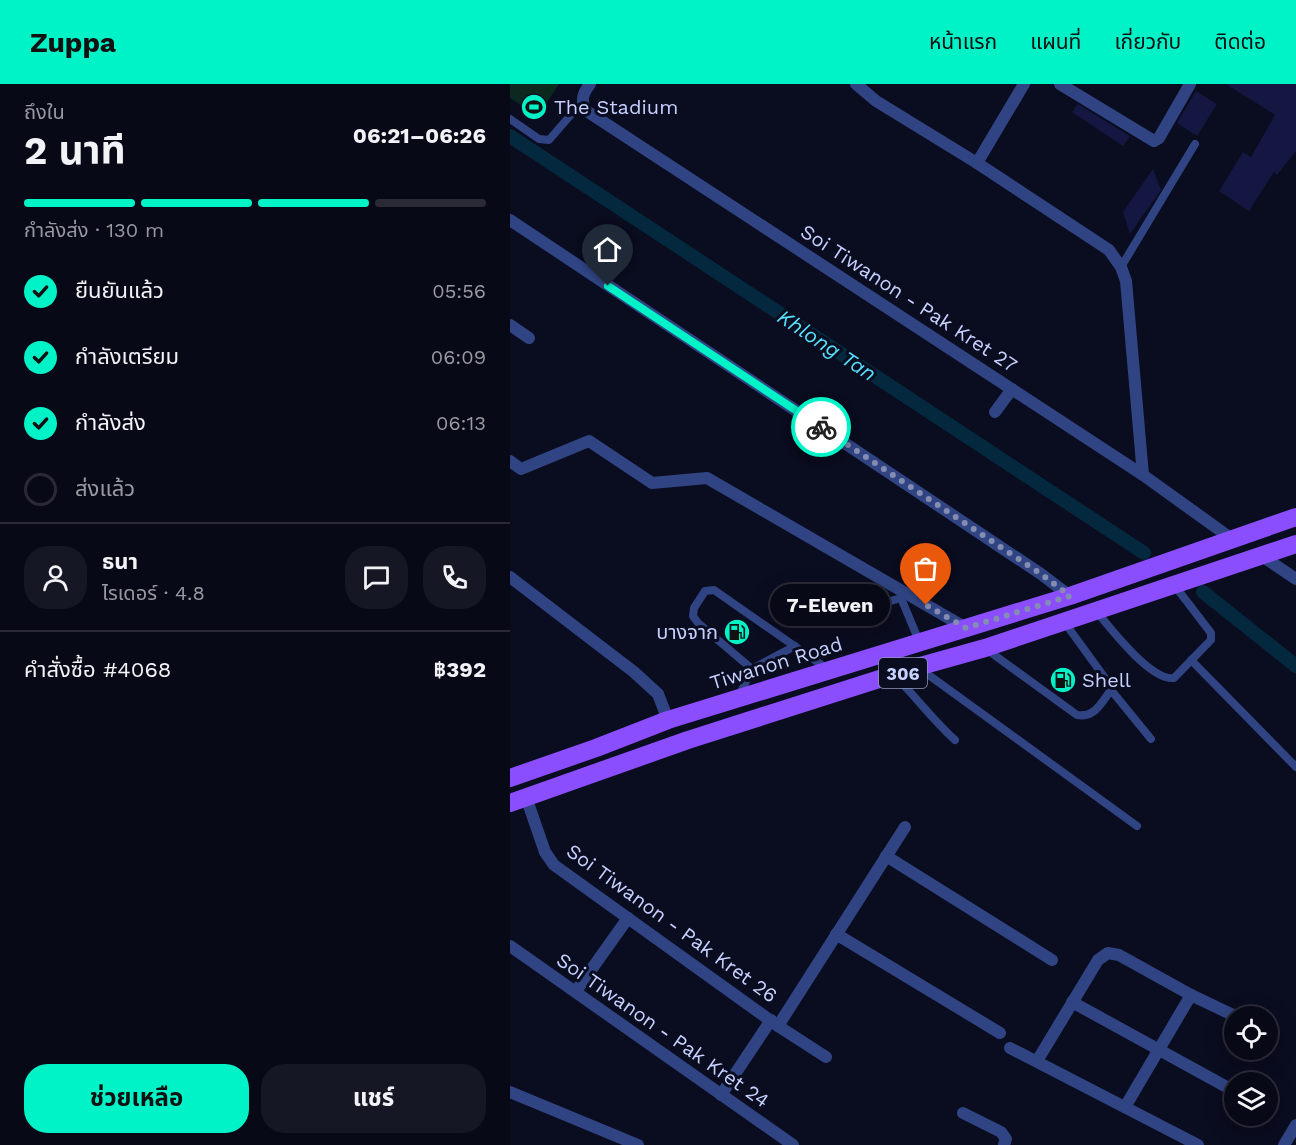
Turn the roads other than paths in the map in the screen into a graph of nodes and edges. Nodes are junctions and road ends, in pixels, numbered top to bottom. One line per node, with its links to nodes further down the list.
1 (590, 84): 6 (street)
2 (855, 84): 9 (street)
3 (1024, 84): 9 (street)
4 (1060, 84): 5 (street)
5 (1191, 84)
6 (582, 102): 7 (lane); 14 (street, Soi Tiwanon - Pak Kret 27)
7 (510, 119)
8 (1195, 144): 11 (lane)
9 (977, 163): 11 (street)
10 (510, 220): 25 (street)
11 (1121, 267): 17 (street)
12 (510, 325): 13 (street)
13 (530, 338)
14 (1012, 390): 15 (street); 17 (street, Soi Tiwanon - Pak Kret 27)
15 (995, 412)
16 (510, 461): 29 (street)
17 (1143, 475): 19 (street, Soi Tiwanon - Pak Kret 27)
18 (1296, 517): 19 (main road, Tiwanon Road / 306)
19 (1232, 538): 25 (main road, Tiwanon Road / 306)
20 (1296, 544): 21 (main road, 306)
21 (1262, 556): 23 (street); 24 (main road, 306)
22 (510, 577): 40 (street)
23 (1296, 579)
24 (1175, 586): 26 (main road, 306); 33 (lane)
25 (1070, 596): 29 (main road, Tiwanon Road / 306)
26 (1096, 611): 28 (main road, 306); 33 (lane)
27 (831, 618): 30 (lane)
28 (1064, 622): 32 (main road, 306); 38 (lane)
29 (966, 628): 30 (main road, Tiwanon Road / 306)
30 (919, 643): 36 (main road, Tiwanon Road / 306)
31 (795, 646): 35 (lane); 35 (lane); 36 (lane)
32 (985, 648): 34 (main road, 306); 38 (lane)
33 (1191, 660): 43 (lane)
34 (917, 667): 37 (main road, 306); 46 (lane)
35 (752, 669): 39 (lane)
36 (830, 671): 39 (main road, Tiwanon Road / 306)
37 (895, 676): 42 (lane); 45 (main road, 306)
38 (1111, 690): 41 (lane)
39 (738, 698): 40 (main road, Tiwanon Road / 306)
40 (668, 720): 44 (main road, Tiwanon Road / 306)
41 (1150, 739)
42 (955, 741)
43 (1296, 767)
44 (510, 778)
45 (518, 800): 49 (street, Soi Tiwanon - Pak Kret 26)
46 (1137, 826)
47 (904, 827): 48 (street)
48 (886, 856): 50 (street); 52 (street)
49 (628, 918): 53 (street); 57 (street, Soi Tiwanon - Pak Kret 26)
50 (836, 934): 57 (street); 58 (street)
51 (510, 946): 53 (street, Soi Tiwanon - Pak Kret 24)
52 (1052, 960)
53 (576, 991): 65 (street, Soi Tiwanon - Pak Kret 24)
54 (1191, 995): 55 (street); 56 (street); 60 (street)
55 (1072, 1002): 60 (street); 62 (street)
56 (1224, 1011)
57 (775, 1023): 61 (street, Soi Tiwanon - Pak Kret 26); 65 (street)
58 (1000, 1033)
59 (1011, 1048): 62 (street)
60 (1158, 1049): 63 (street); 66 (street)
61 (826, 1057)
62 (1036, 1061): 66 (street)
63 (1224, 1085)
64 (510, 1092): 69 (street)
65 (721, 1095): 70 (street, Soi Tiwanon - Pak Kret 24)
66 (1125, 1107): 72 (street)
67 (963, 1113): 71 (street)
68 (1296, 1125): 73 (street)
69 (638, 1145)
70 (793, 1145)
71 (1004, 1145)
72 (1198, 1145)
73 (1284, 1145)

